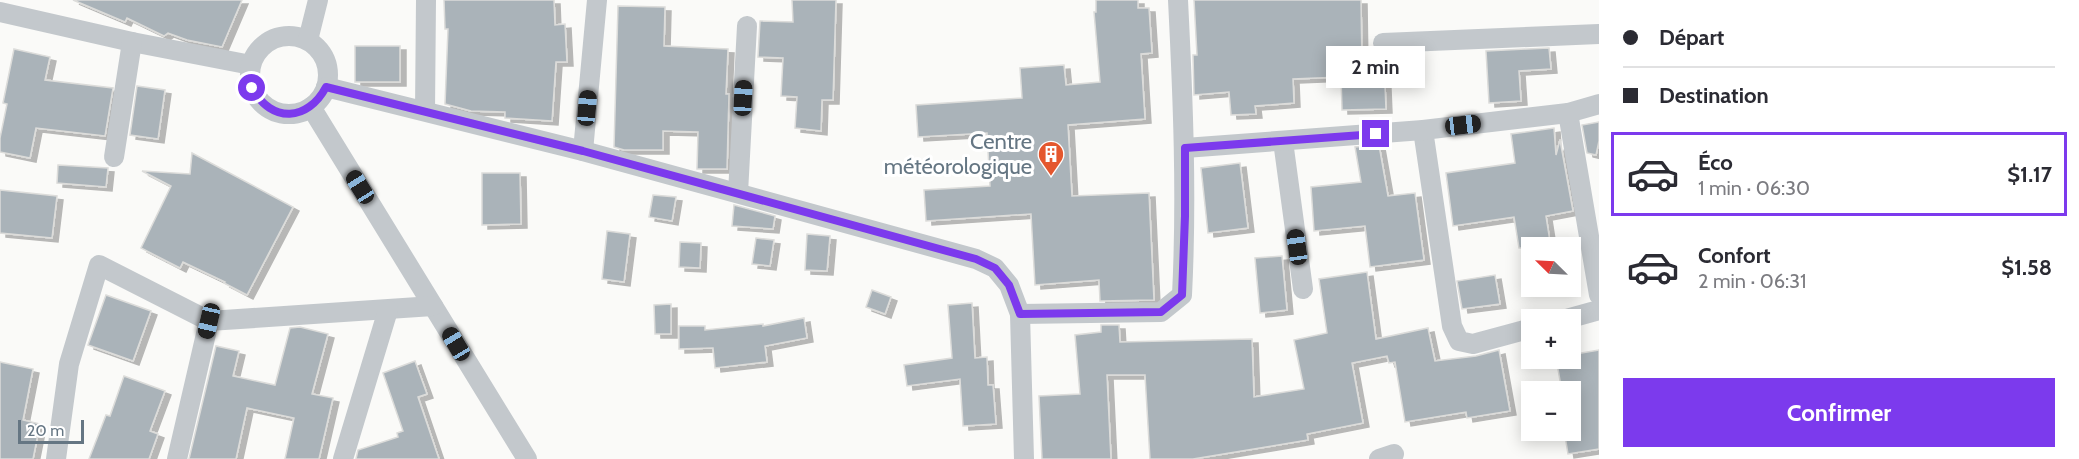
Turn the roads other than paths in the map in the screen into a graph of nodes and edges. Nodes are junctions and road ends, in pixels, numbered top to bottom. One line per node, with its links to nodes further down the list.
1 (318, 0): 8 (street)
2 (426, 0): 15 (street)
3 (597, 0): 20 (street)
4 (1178, 0): 19 (street)
5 (0, 12): 9 (street)
6 (747, 26): 22 (street)
7 (1599, 34): 10 (street)
8 (308, 40): 11 (street); 12 (street)
9 (132, 42): 11 (street); 21 (street)
10 (1383, 42)
11 (251, 65): 14 (street)
12 (326, 87): 14 (street); 15 (street)
13 (1599, 104): 16 (street)
14 (311, 107): 25 (street)
15 (424, 111): 20 (street)
16 (1568, 113): 17 (street); 24 (street)
17 (1423, 130): 18 (street); 31 (street)
18 (1283, 141): 19 (street); 23 (street)
19 (1185, 148): 28 (street)
20 (583, 151): 22 (street)
21 (114, 157)
22 (738, 193): 28 (street)
23 (1303, 289)
24 (1599, 295)
25 (433, 306): 26 (street); 35 (street)
26 (388, 310): 30 (street); 34 (street)
27 (1599, 310): 29 (street)
28 (1020, 314): 36 (street)
29 (1581, 315)
30 (209, 321): 32 (street); 33 (street)
31 (1521, 331)
32 (56, 459)
33 (177, 459)
34 (343, 459)
35 (527, 459)
36 (1024, 459)

